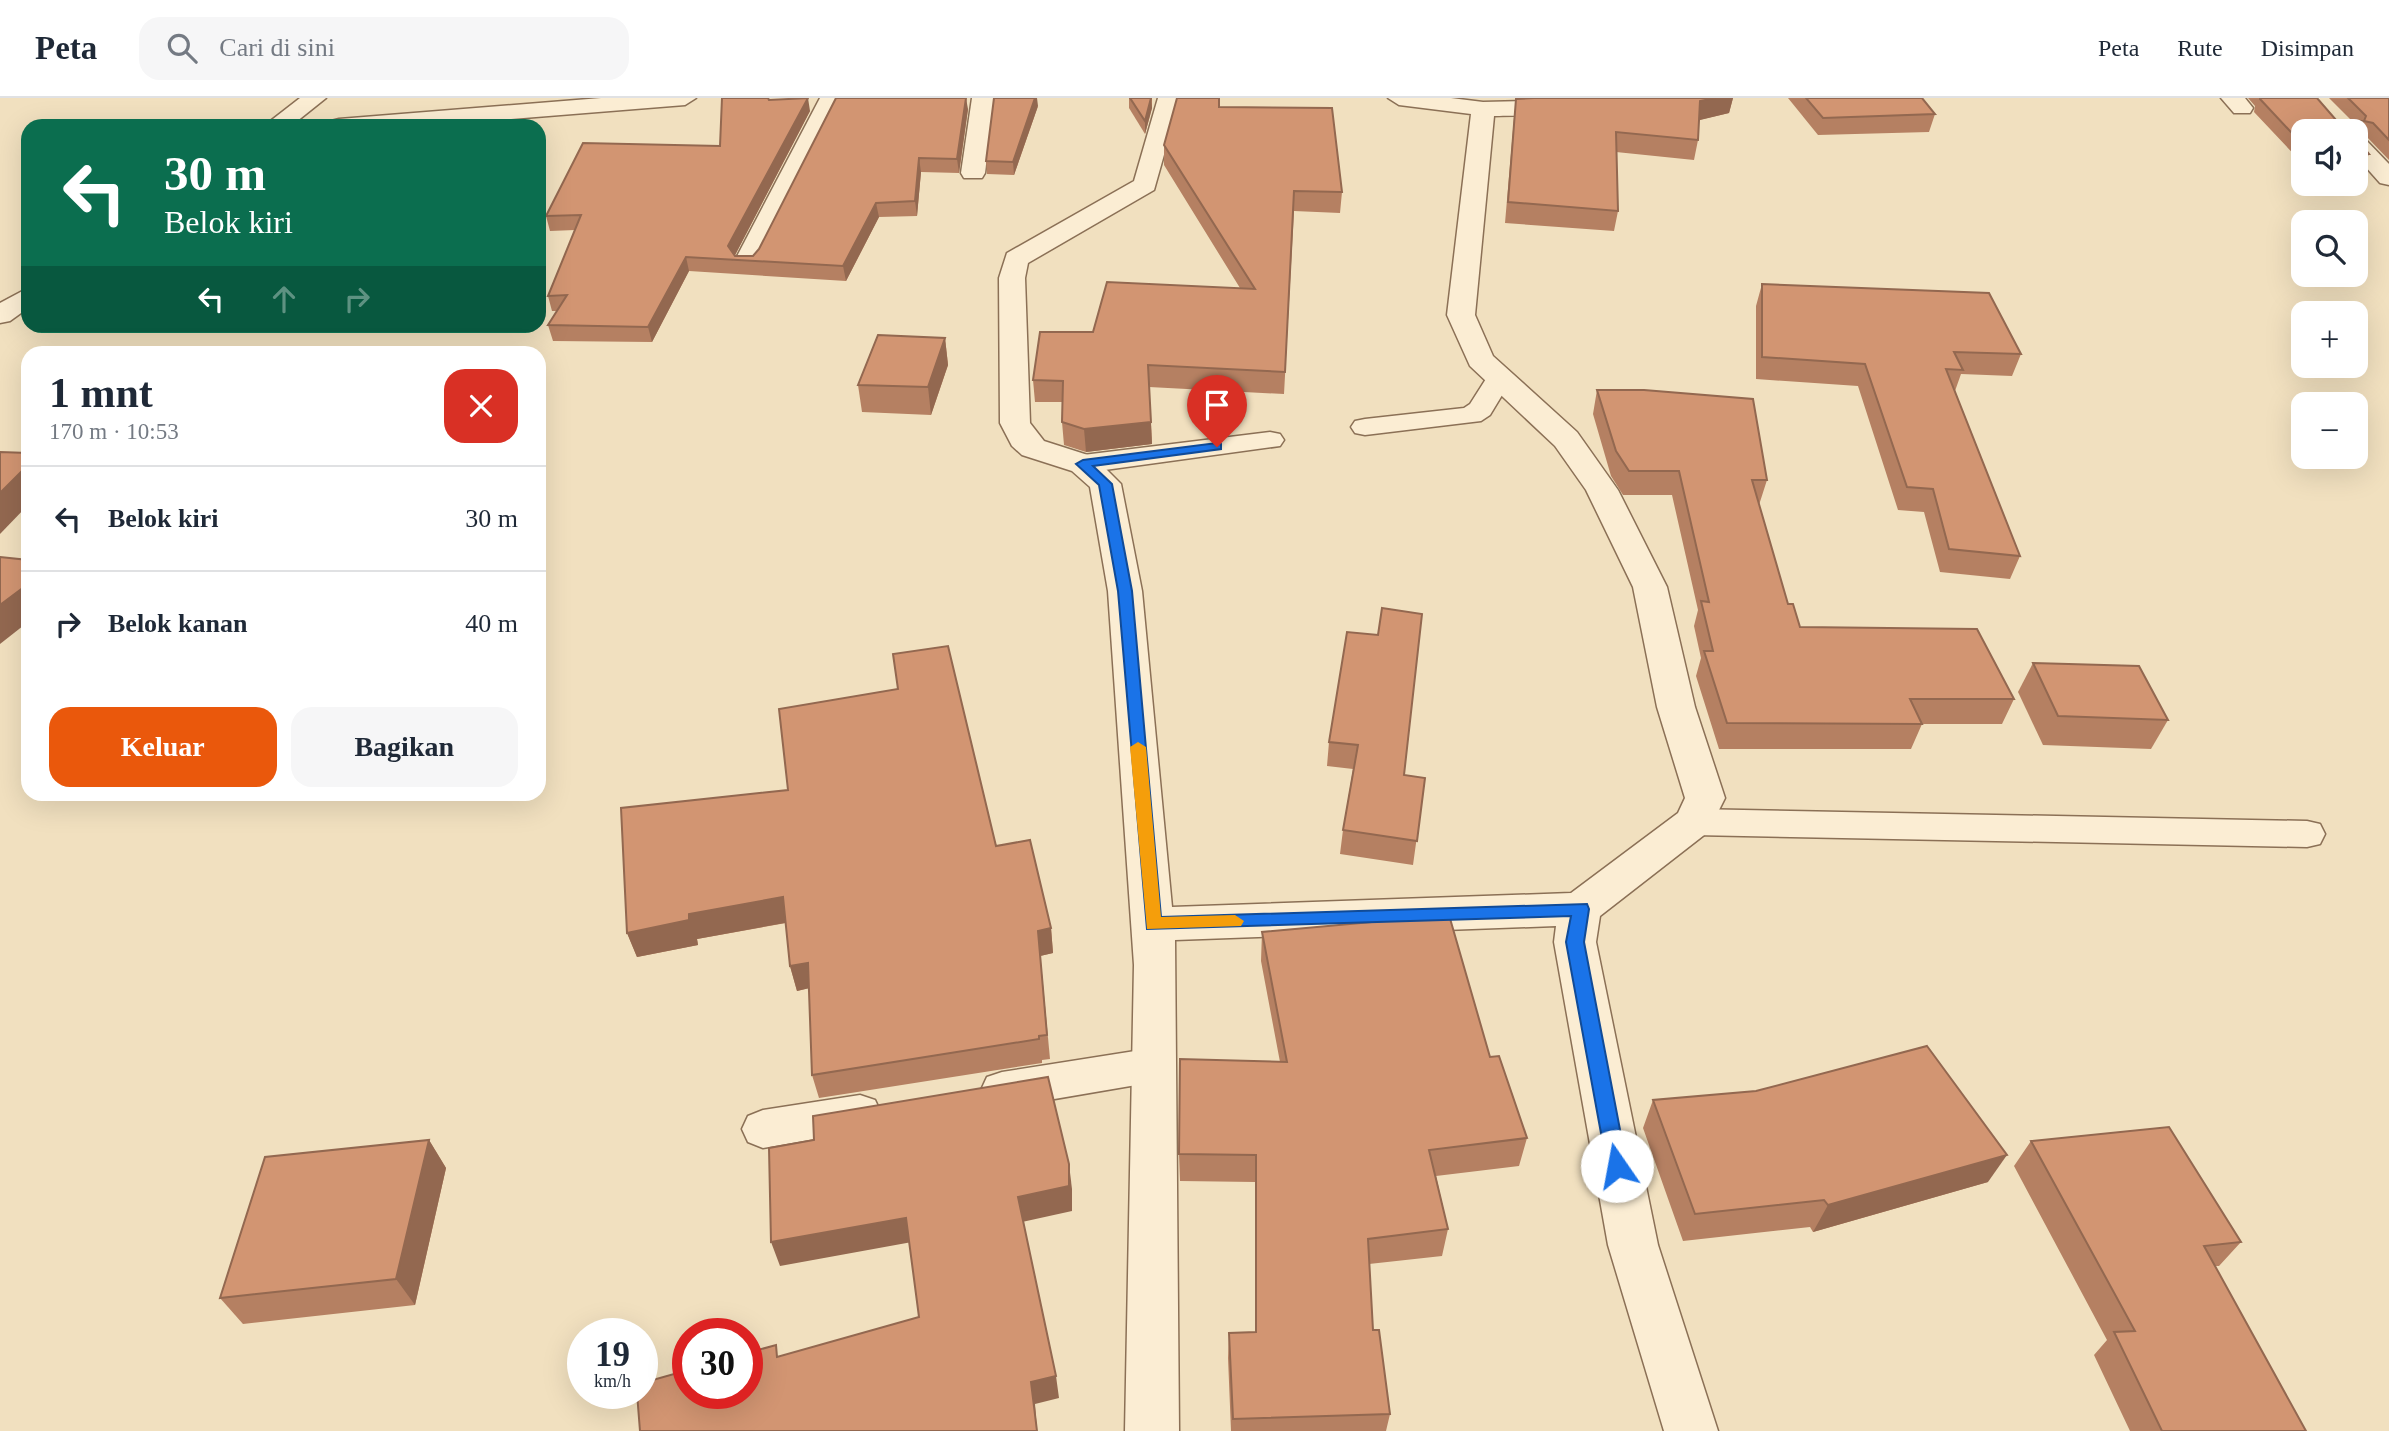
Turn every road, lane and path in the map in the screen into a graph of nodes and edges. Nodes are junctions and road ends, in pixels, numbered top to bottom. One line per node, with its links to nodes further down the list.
1 (315, 98): 9 (street)
2 (685, 98): 10 (street)
3 (831, 98): 14 (street)
4 (983, 98): 12 (street)
5 (1169, 98): 20 (street)
6 (1399, 98): 8 (street)
7 (1668, 98): 8 (street)
8 (1483, 109): 17 (street)
9 (286, 119)
10 (426, 119)
11 (2368, 155): 13 (street)
12 (973, 173)
13 (2389, 178)
14 (747, 262)
15 (21, 301): 16 (street)
16 (0, 315)
17 (1500, 377): 18 (lane); 21 (street)
18 (1364, 427)
19 (1270, 440): 20 (lane)
20 (1083, 464): 24 (street)
21 (1694, 822): 22 (lane); 23 (street)
22 (2307, 834)
23 (1580, 909): 24 (street); 30 (street)
24 (1153, 924): 25 (street)
25 (1154, 1065): 26 (lane); 29 (street)
26 (965, 1096)
27 (898, 1107): 28 (lane)
28 (763, 1129)
29 (1152, 1431)
30 (1691, 1431)

